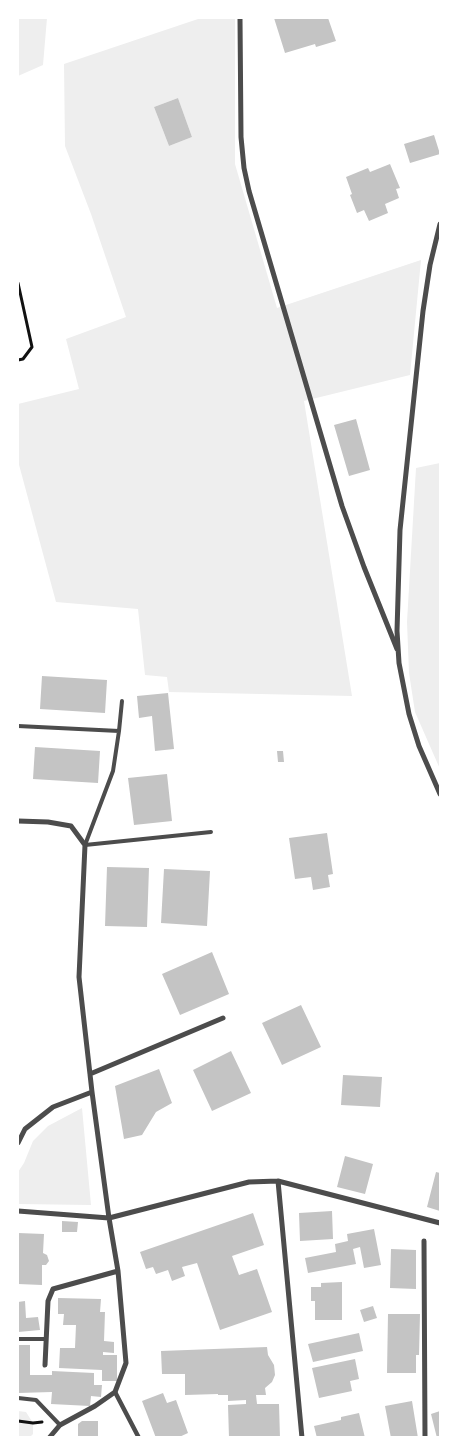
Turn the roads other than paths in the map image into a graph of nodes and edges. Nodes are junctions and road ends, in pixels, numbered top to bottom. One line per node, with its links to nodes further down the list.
1 (240, 18): 3 (street)
2 (440, 224): 3 (street)
3 (397, 649): 7 (street)
4 (122, 702): 6 (lane)
5 (18, 726): 6 (lane)
6 (119, 731): 10 (lane)
7 (440, 794)
8 (18, 821): 10 (street)
9 (211, 832): 10 (lane)
10 (85, 845): 12 (street)
11 (223, 1018): 12 (street)
12 (90, 1074): 13 (street)
13 (92, 1092): 14 (street); 17 (street)
14 (18, 1143)
15 (278, 1181): 17 (street); 18 (street); 29 (street)
16 (18, 1211): 17 (street)
17 (109, 1218): 20 (street)
18 (440, 1223)
19 (424, 1241): 30 (street)
20 (118, 1271): 22 (street); 24 (street)
21 (18, 1339): 22 (lane)
22 (46, 1339): 23 (street)
23 (45, 1365)
24 (115, 1392): 26 (street); 28 (street)
25 (18, 1398): 26 (lane)
26 (59, 1423): 27 (street)
27 (49, 1438)
28 (139, 1438)
29 (302, 1438)
30 (425, 1438)

